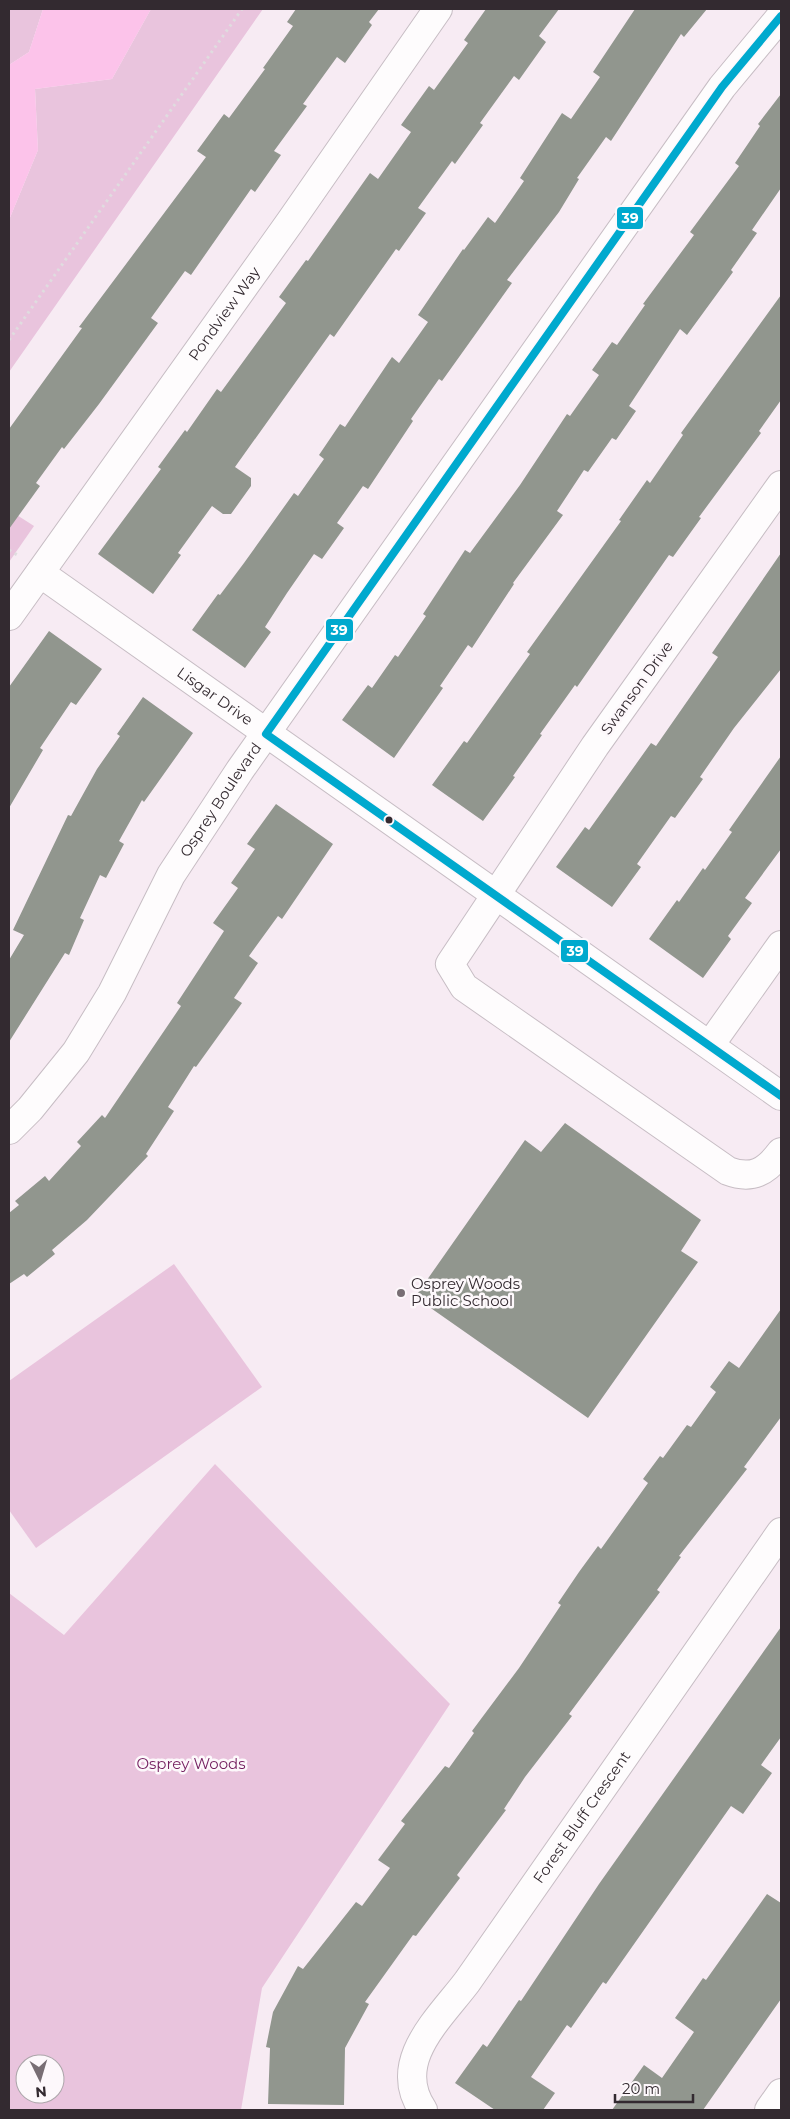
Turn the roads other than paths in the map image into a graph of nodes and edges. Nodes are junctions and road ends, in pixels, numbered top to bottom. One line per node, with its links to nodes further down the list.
1 (438, 9): 4 (street, Pondview Way)
2 (781, 16): 6 (street, Osprey Boulevard)
3 (781, 485): 7 (street, Swanson Drive)
4 (40, 573): 5 (street, Pondview Way); 6 (street, Lisgar Drive)
5 (9, 616)
6 (266, 734): 7 (street, Lisgar Drive); 11 (street, Osprey Boulevard)
7 (495, 894): 9 (street, Lisgar Drive); 12 (street, Swanson Drive)
8 (781, 945): 9 (street)
9 (710, 1046): 10 (street, Lisgar Drive)
10 (781, 1096)
11 (9, 1130)
12 (781, 1152)
13 (781, 1532): 15 (street, Forest Bluff Crescent)
14 (781, 2093): 16 (street)
15 (423, 2110)
16 (769, 2110)

